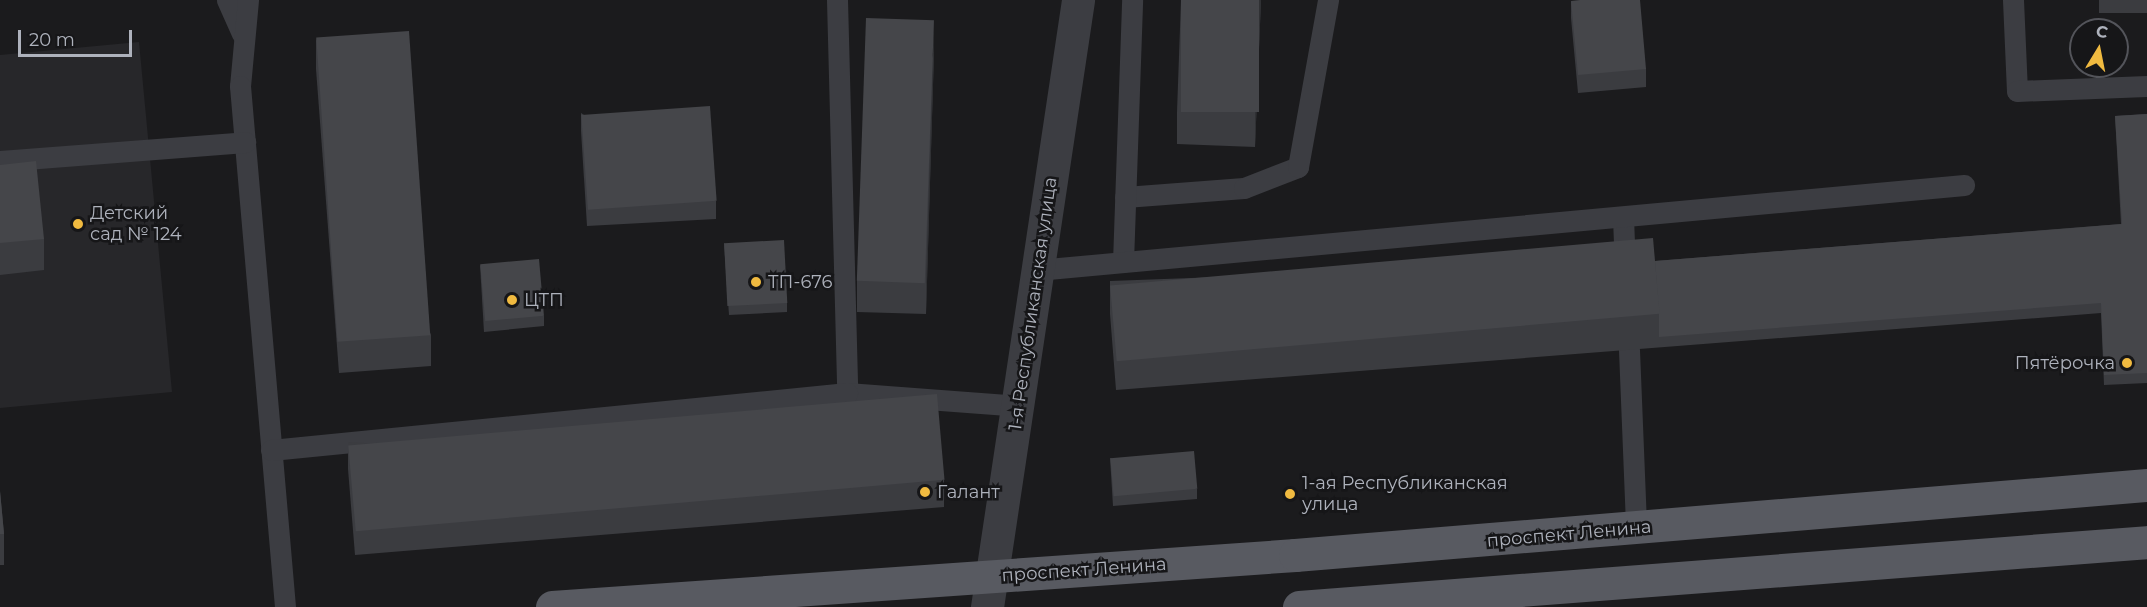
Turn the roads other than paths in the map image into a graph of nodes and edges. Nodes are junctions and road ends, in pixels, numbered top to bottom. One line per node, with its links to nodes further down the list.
1 (227, 0): 8 (lane)
2 (248, 0): 8 (lane)
3 (837, 0): 19 (lane)
4 (1078, 0): 16 (street, 1-я Республиканская улица)
5 (1132, 0): 13 (lane)
6 (1328, 0): 13 (lane)
7 (2013, 0): 9 (lane)
8 (242, 34): 10 (lane)
9 (2147, 86)
10 (245, 142): 11 (lane); 21 (lane)
11 (0, 161)
12 (1964, 185): 14 (lane)
13 (1125, 197): 15 (lane)
14 (1623, 217): 15 (lane); 17 (lane)
15 (1123, 262): 16 (lane)
16 (1037, 270): 20 (street, 1-я Республиканская улица)
17 (1625, 273)
18 (1629, 350): 23 (lane)
19 (847, 393): 20 (lane); 21 (lane)
20 (1018, 406): 25 (street, 1-я Республиканская улица)
21 (271, 450): 26 (lane)
22 (2147, 485): 23 (main road, проспект Ленина)
23 (1636, 528): 25 (main road, проспект Ленина)
24 (2147, 542): 28 (main road)
25 (989, 592): 27 (main road, проспект Ленина)
26 (285, 607)
27 (552, 607)
28 (1299, 607)

